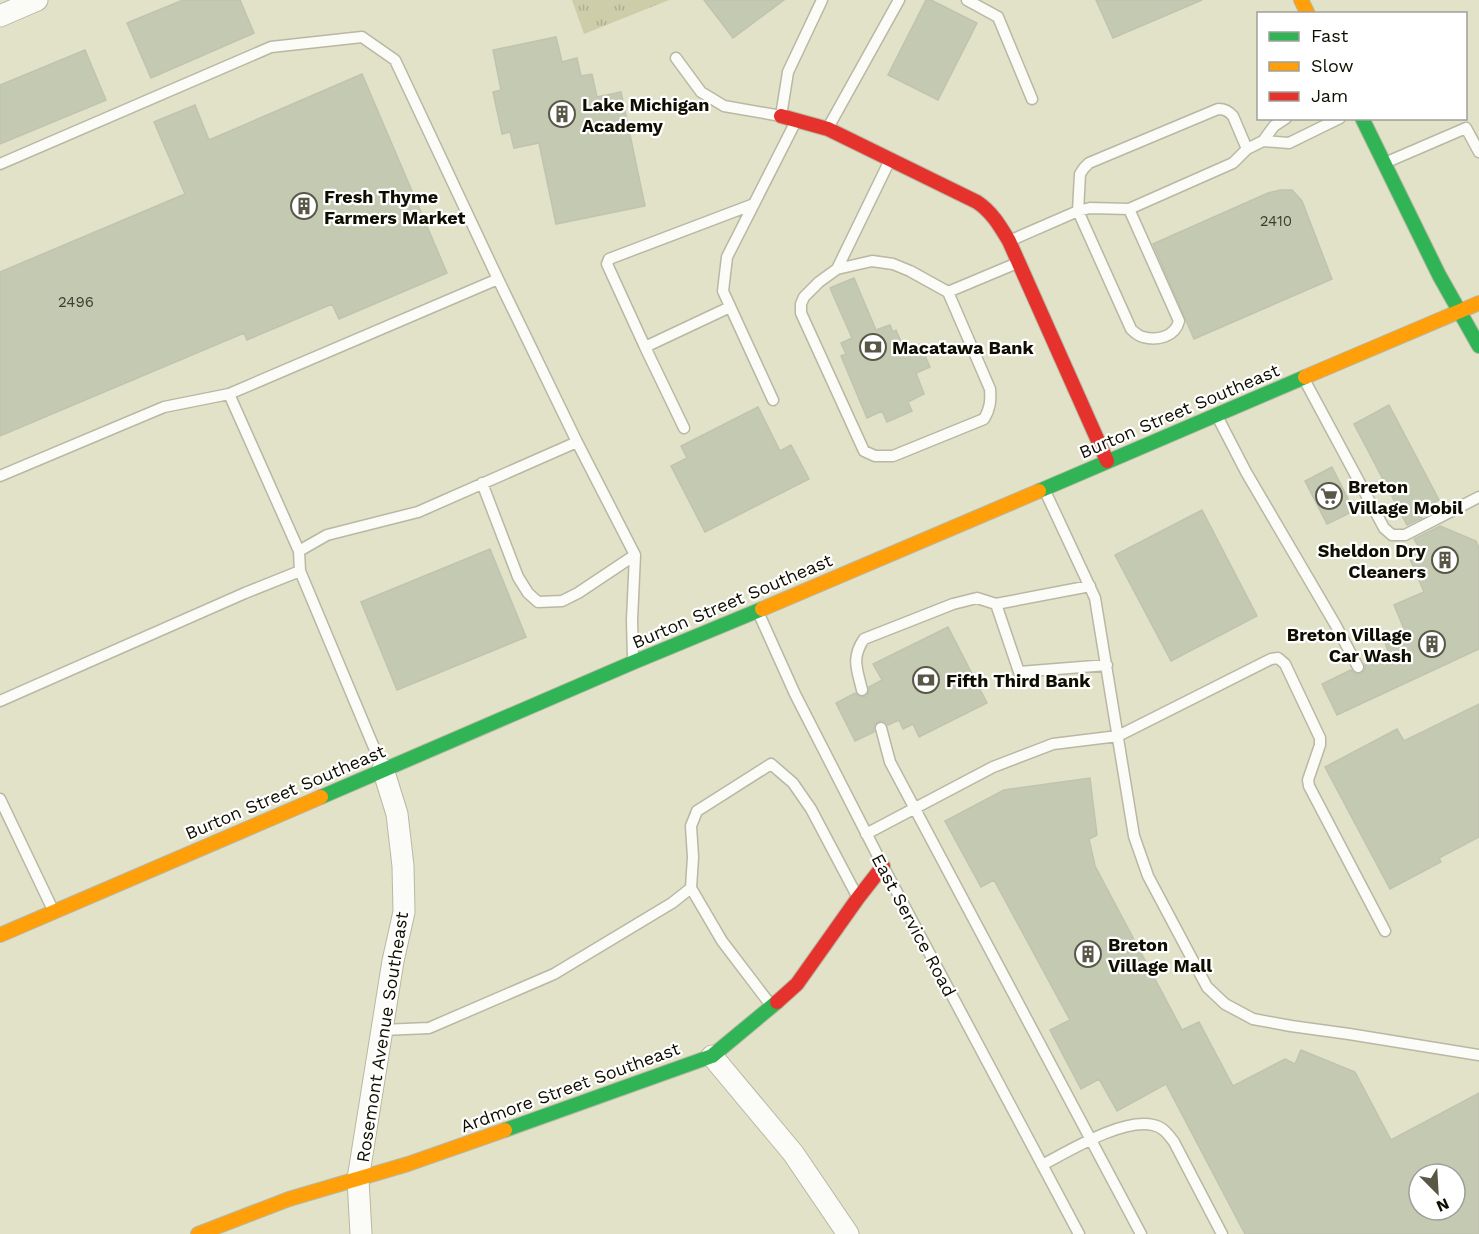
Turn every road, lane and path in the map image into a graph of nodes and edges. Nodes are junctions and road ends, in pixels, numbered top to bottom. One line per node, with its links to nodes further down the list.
1 (37, 0): 5 (street)
2 (822, 0): 8 (lane)
3 (899, 0): 13 (lane)
4 (967, 0): 7 (lane)
5 (0, 16)
6 (676, 58): 8 (lane)
7 (1032, 99)
8 (781, 116): 9 (main road)
9 (797, 120): 13 (main road); 20 (lane)
10 (1283, 120): 14 (lane)
11 (1336, 120): 14 (lane)
12 (1363, 120): 18 (main road)
13 (828, 129): 17 (main road)
14 (1263, 141): 15 (lane)
15 (1247, 149): 21 (lane); 22 (lane)
16 (1479, 152): 18 (lane)
17 (890, 159): 23 (main road); 25 (lane)
18 (1384, 163): 30 (main road)
19 (0, 164): 26 (lane)
20 (754, 204): 29 (lane); 32 (lane)
21 (1129, 209): 22 (lane); 22 (lane)
22 (1078, 211): 23 (lane)
23 (1009, 241): 24 (main road)
24 (1019, 262): 27 (lane); 39 (main road)
25 (837, 269): 27 (lane); 27 (lane)
26 (498, 279): 34 (lane); 38 (lane)
27 (948, 292)
28 (1479, 303): 30 (main road, Burton Street Southeast)
29 (730, 307): 32 (lane); 35 (lane)
30 (1460, 312): 31 (main road); 33 (main road, Burton Street Southeast)
31 (1479, 346)
32 (645, 347): 37 (lane)
33 (1303, 377): 36 (main road, Burton Street Southeast); 43 (lane)
34 (229, 394): 40 (lane); 44 (lane)
35 (772, 400)
36 (1217, 416): 39 (main road, Burton Street Southeast); 52 (lane)
37 (684, 428)
38 (577, 442): 41 (lane); 45 (lane)
39 (1107, 461): 42 (main road, Burton Street Southeast)
40 (0, 476)
41 (482, 483): 44 (lane); 45 (lane)
42 (1043, 488): 47 (lane); 49 (main road, Burton Street Southeast)
43 (1479, 497)
44 (299, 551): 46 (lane)
45 (635, 555): 50 (lane)
46 (300, 571): 54 (lane); 57 (lane)
47 (1090, 586): 48 (lane); 51 (lane)
48 (996, 604): 51 (lane); 53 (lane)
49 (758, 611): 50 (main road, Burton Street Southeast); 60 (lane, East Service Road)
50 (634, 662): 57 (main road, Burton Street Southeast)
51 (1107, 665): 56 (lane)
52 (1358, 667)
53 (862, 690)
54 (0, 701)
55 (881, 728): 59 (lane)
56 (1118, 736): 59 (lane); 65 (lane); 69 (lane)
57 (383, 769): 64 (main road, Burton Street Southeast); 68 (street, Rosemont Avenue Southeast)
58 (0, 799): 64 (lane)
59 (915, 808): 60 (lane); 71 (lane)
60 (866, 834): 61 (lane, East Service Road)
61 (882, 866): 63 (main road, Ardmore Street Southeast); 72 (lane, East Service Road)
62 (691, 888): 63 (lane); 67 (lane); 68 (lane)
63 (858, 898): 67 (main road, Ardmore Street Southeast)
64 (54, 912): 66 (main road, Burton Street Southeast)
65 (1385, 931)
66 (0, 935)
67 (772, 1006): 70 (main road, Ardmore Street Southeast)
68 (382, 1030): 73 (street, Rosemont Avenue Southeast)
69 (1479, 1055)
70 (711, 1056): 73 (main road, Ardmore Street Southeast); 76 (street)
71 (1092, 1139): 72 (lane); 78 (lane); 79 (lane)
72 (1042, 1165): 77 (lane, East Service Road)
73 (358, 1179): 74 (main road, Ardmore Street Southeast); 75 (street, Rosemont Avenue Southeast)
74 (198, 1234)
75 (361, 1234)
76 (848, 1234)
77 (1079, 1234)
78 (1141, 1234)
79 (1222, 1234)

